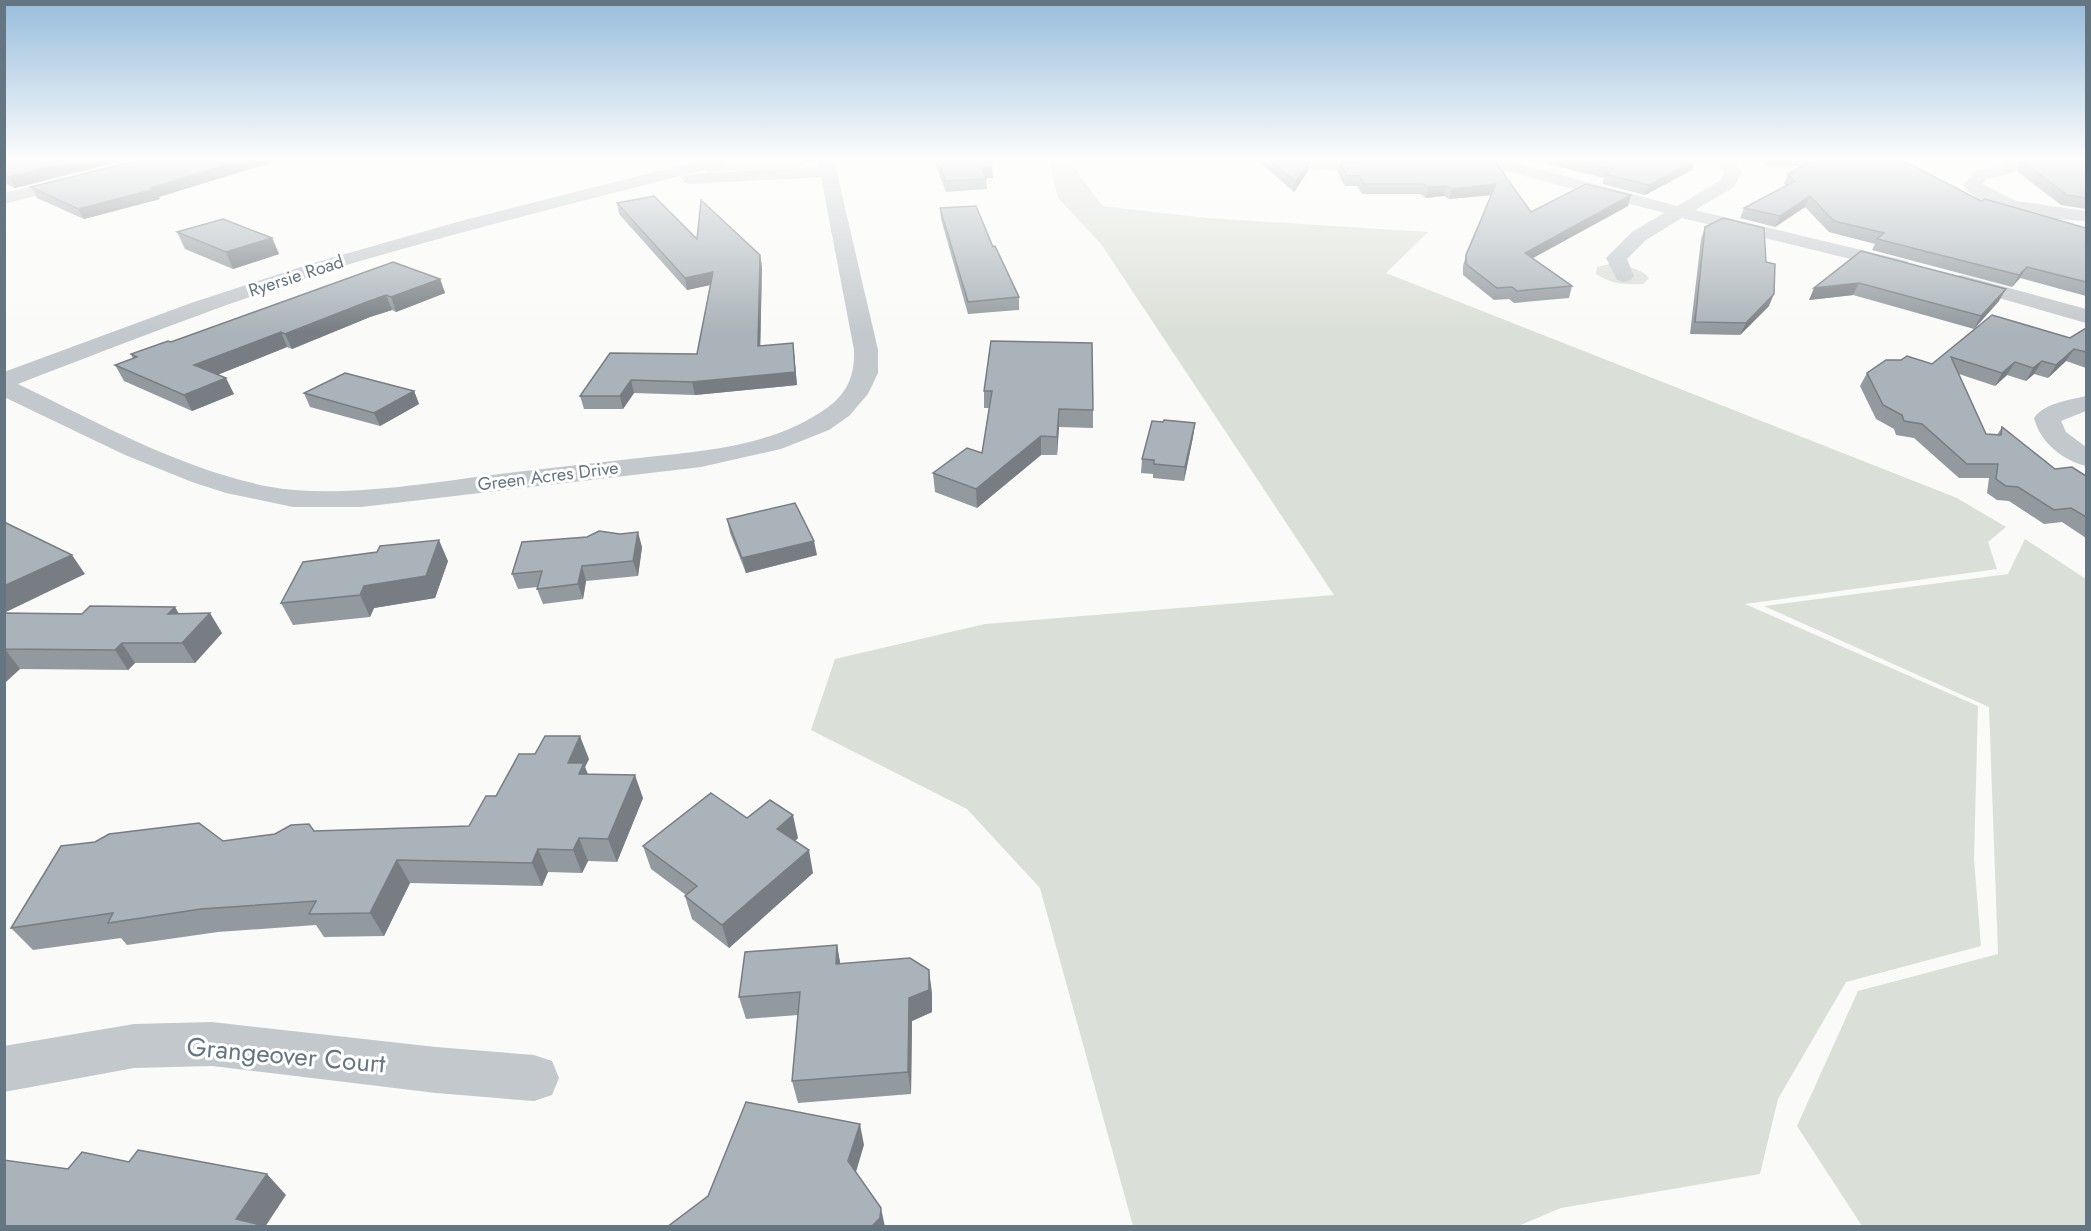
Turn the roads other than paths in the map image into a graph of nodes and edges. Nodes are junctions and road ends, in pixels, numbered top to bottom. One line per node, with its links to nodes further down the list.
1 (495, 217): 9 (street, Ryersie Road)
2 (837, 217): 10 (street, Green Acres Drive)
3 (1671, 217): 6 (street)
4 (1702, 217): 5 (street)
5 (1921, 271)
6 (1624, 276)
7 (1944, 277): 8 (street)
8 (2086, 316)
9 (4, 381)
10 (4, 387)
11 (2086, 404): 12 (street)
12 (2086, 458)
13 (4, 1069): 14 (street, Grangeover Court)
14 (534, 1078)

